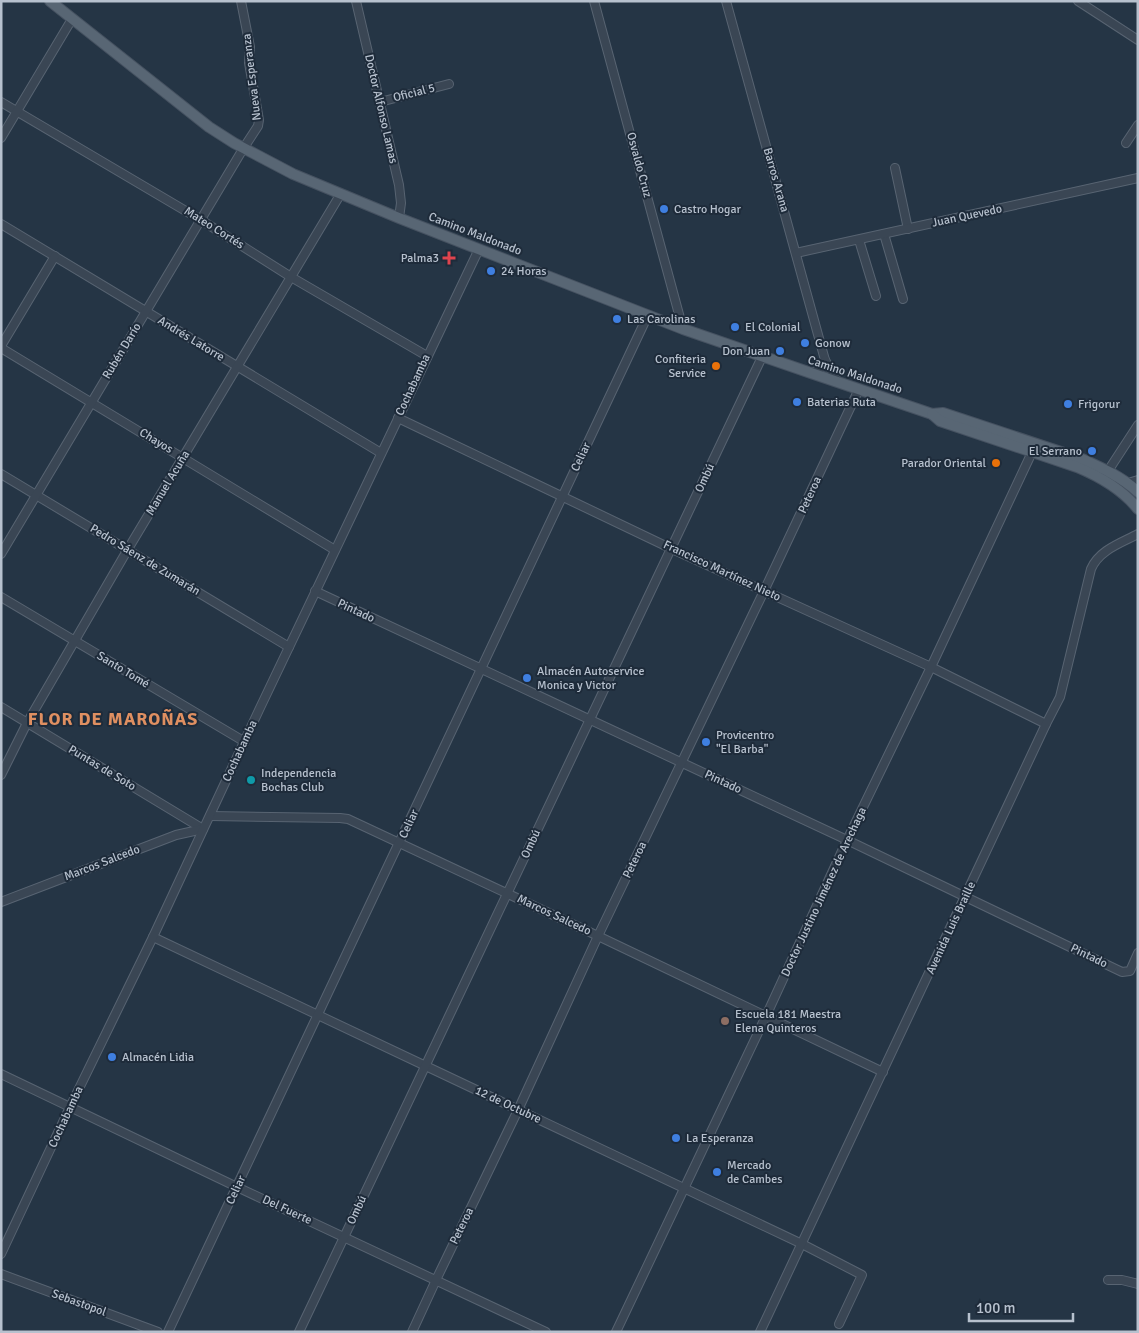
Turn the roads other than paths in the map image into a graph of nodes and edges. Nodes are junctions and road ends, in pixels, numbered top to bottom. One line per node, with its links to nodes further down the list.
1 (50, 1): 7 (main road, Camino Maldonado)
2 (241, 1): 16 (street, Nueva Esperanza)
3 (356, 1): 11 (street, Doctor Alfonso Lamas)
4 (594, 1): 34 (street, Osvaldo Cruz)
5 (726, 1): 27 (street, Barros Arana)
6 (1078, 1): 8 (street)
7 (72, 18): 12 (street); 16 (main road, Camino Maldonado)
8 (1138, 40)
9 (448, 84): 11 (street, Oficial 5)
10 (1, 102): 12 (street, Mateo Cortés)
11 (380, 102): 20 (street, Doctor Alfonso Lamas)
12 (17, 111): 14 (street); 21 (street, Mateo Cortés)
13 (1138, 125): 15 (street)
14 (1, 138)
15 (1126, 143)
16 (243, 149): 19 (main road, Camino Maldonado); 21 (street, Rubén Darío)
17 (895, 168): 23 (street)
18 (1138, 178): 23 (street, Juan Quevedo)
19 (340, 195): 20 (main road, Camino Maldonado); 29 (street, Manuel Acuña)
20 (399, 218): 26 (main road, Camino Maldonado)
21 (201, 220): 29 (street, Mateo Cortés); 32 (street, Rubén Darío)
22 (1, 224): 28 (street, Andrés Latorre)
23 (908, 229): 24 (street, Juan Quevedo)
24 (884, 234): 25 (street, Juan Quevedo); 31 (street)
25 (859, 240): 27 (street, Juan Quevedo); 30 (street)
26 (479, 249): 33 (main road, Camino Maldonado); 36 (street, Cochabamba)
27 (796, 253): 38 (street, Barros Arana)
28 (54, 256): 32 (street, Andrés Latorre); 35 (street)
29 (292, 277): 36 (street, Mateo Cortés); 39 (street, Manuel Acuña)
30 (876, 296)
31 (903, 300)
32 (146, 312): 39 (street, Andrés Latorre); 43 (street, Rubén Darío)
33 (648, 315): 34 (main road, Camino Maldonado); 54 (street, Celiar)
34 (683, 329): 37 (main road, Camino Maldonado)
35 (1, 347): 43 (street, Chayos)
36 (427, 356): 44 (street, Cochabamba)
37 (762, 357): 40 (main road, Camino Maldonado); 57 (street, Ombú)
38 (825, 360): 40 (street); 41 (street, Barros Arana)
39 (238, 367): 47 (street, Andrés Latorre); 48 (street, Manuel Acuña)
40 (811, 373): 41 (main road, Camino Maldonado)
41 (838, 382): 42 (main road, Camino Maldonado)
42 (859, 389): 46 (main road, Camino Maldonado); 62 (street, Peteroa)
43 (92, 402): 48 (street, Chayos); 53 (street, Rubén Darío)
44 (398, 418): 47 (street, Cochabamba); 54 (street, Francisco Martínez Nieto)
45 (1138, 425): 49 (street)
46 (1034, 448): 49 (main road, Camino Maldonado); 55 (main road, Camino Maldonado); 66 (street, Doctor Justino Jiménez de Arechaga)
47 (381, 453): 59 (street, Cochabamba)
48 (183, 458): 58 (street, Manuel Acuña); 59 (street, Chayos)
49 (1108, 471): 51 (main road, Camino Maldonado)
50 (1, 474): 53 (street, Pedro Sáenz de Zumarán)
51 (1133, 482): 52 (main road, Camino Maldonado)
52 (1138, 492)
53 (36, 494): 58 (street, Pedro Sáenz de Zumarán); 60 (street, Rubén Darío)
54 (562, 496): 57 (street, Francisco Martínez Nieto); 67 (street, Celiar)
55 (1138, 509)
56 (1138, 534): 71 (street, Avenida Luis Braille)
57 (672, 548): 62 (street, Francisco Martínez Nieto); 69 (street, Ombú)
58 (128, 549): 64 (street, Manuel Acuña); 65 (street, Pedro Sáenz de Zumarán)
59 (335, 550): 61 (street, Cochabamba)
60 (1, 554)
61 (315, 591): 65 (street, Cochabamba); 67 (street, Pintado)
62 (764, 591): 66 (street, Francisco Martínez Nieto); 73 (street, Peteroa)
63 (1, 597): 64 (street, Santo Tomé)
64 (74, 641): 70 (street, Manuel Acuña); 72 (street, Santo Tomé)
65 (289, 646): 72 (street, Cochabamba)
66 (931, 667): 71 (street, Francisco Martínez Nieto); 77 (street, Doctor Justino Jiménez de Arechaga)
67 (481, 669): 69 (street, Pintado); 78 (street, Celiar)
68 (1, 707): 70 (street, Puntas de Soto)
69 (590, 720): 73 (street, Pintado); 79 (street, Ombú)
70 (27, 723): 74 (street, Manuel Acuña); 76 (street, Puntas de Soto)
71 (1046, 724): 80 (street, Avenida Luis Braille)
72 (244, 742): 75 (street, Cochabamba)
73 (682, 763): 77 (street, Pintado); 82 (street, Peteroa)
74 (1, 775)
75 (210, 816): 76 (street, Cochabamba); 78 (street, Marcos Salcedo)
76 (203, 829): 81 (street, Marcos Salcedo); 83 (street, Cochabamba)
77 (847, 840): 80 (street, Pintado); 86 (street, Doctor Justino Jiménez de Arechaga)
78 (400, 843): 79 (street, Marcos Salcedo); 85 (street, Celiar)
79 (508, 893): 82 (street, Marcos Salcedo); 87 (street, Ombú)
80 (965, 898): 84 (street, Pintado); 88 (street, Avenida Luis Braille)
81 (1, 902)
82 (598, 936): 86 (street, Marcos Salcedo); 91 (street, Peteroa)
83 (153, 937): 85 (street, 12 de Octubre); 90 (street, Cochabamba)
84 (1138, 953)
85 (318, 1015): 87 (street, 12 de Octubre); 92 (street, Celiar)
86 (766, 1016): 88 (street, Marcos Salcedo); 93 (street, Doctor Justino Jiménez de Arechaga)
87 (426, 1066): 91 (street, 12 de Octubre); 94 (street, Ombú)
88 (883, 1072): 95 (street, Avenida Luis Braille)
89 (1, 1074): 90 (street, Del Fuerte)
90 (70, 1107): 92 (street, Del Fuerte); 96 (street, Cochabamba)
91 (518, 1110): 93 (street, 12 de Octubre); 98 (street, Peteroa)
92 (238, 1187): 94 (street, Del Fuerte); 103 (street, Celiar)
93 (685, 1189): 95 (street, 12 de Octubre); 107 (street, Doctor Justino Jiménez de Arechaga)
94 (344, 1237): 98 (street, Del Fuerte); 104 (street, Ombú)
95 (802, 1244): 101 (street, 12 de Octubre); 108 (street, Avenida Luis Braille)
96 (1, 1254)
97 (1, 1274): 102 (street, Sebastopol)
98 (436, 1280): 105 (street, Peteroa); 106 (street, Del Fuerte)
99 (1108, 1280): 100 (street)
100 (1138, 1284)
101 (839, 1324)
102 (158, 1332)
103 (168, 1332)
104 (300, 1332)
105 (412, 1332)
106 (546, 1332)
107 (616, 1332)
108 (760, 1332)

